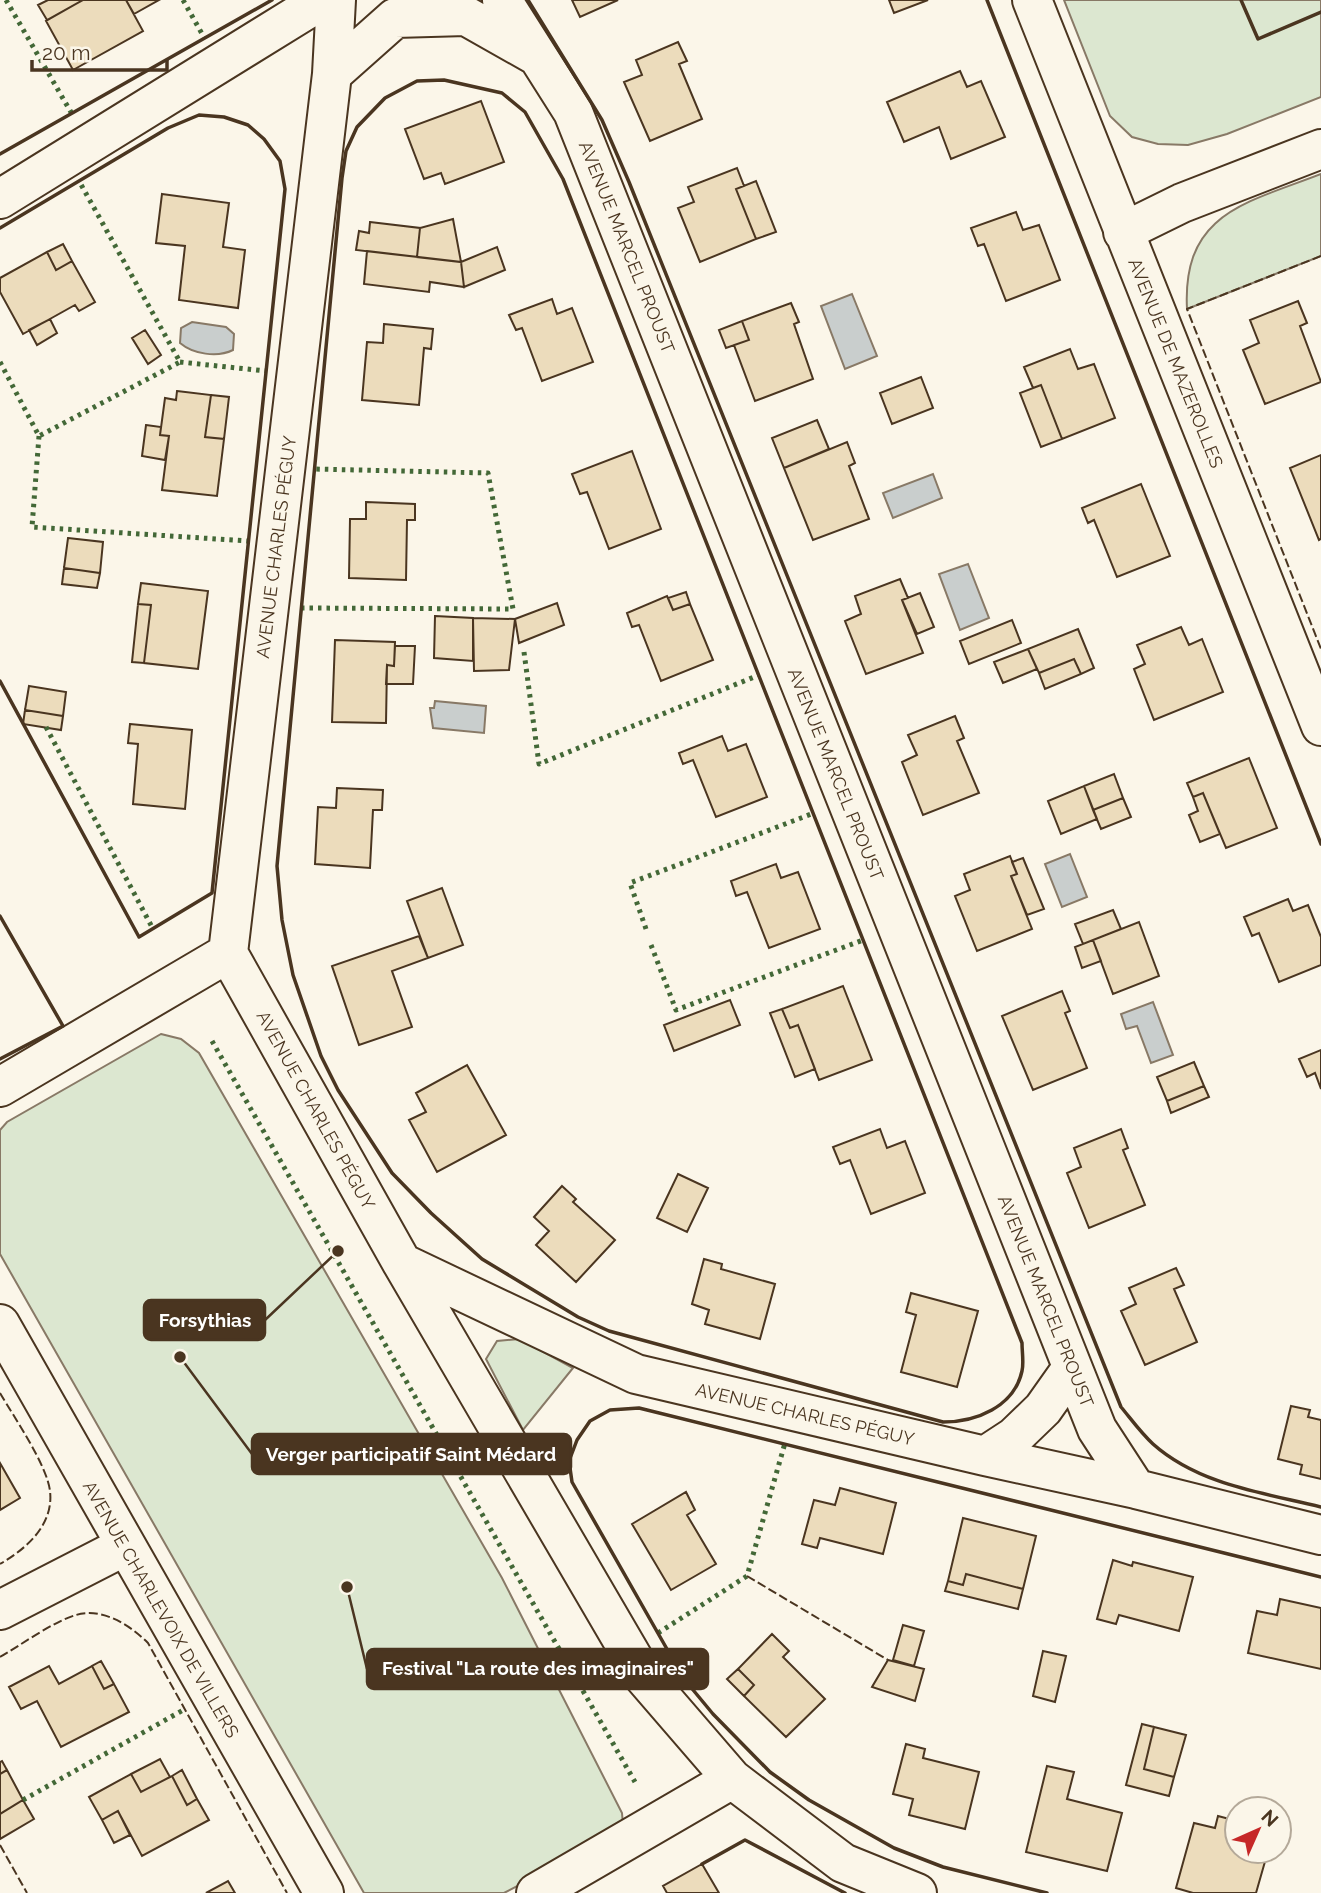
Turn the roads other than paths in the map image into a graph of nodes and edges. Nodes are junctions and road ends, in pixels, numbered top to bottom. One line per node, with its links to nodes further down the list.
1 (322, 0): 8 (street)
2 (336, 0): 6 (street, AVENUE CHARLES PÉGUY)
3 (502, 0): 5 (street, AVENUE MARCEL PROUST)
4 (1032, 0): 9 (street, AVENUE DE MAZEROLLES)
5 (540, 58): 6 (street, AVENUE MARCEL PROUST); 15 (street, AVENUE MARCEL PROUST)
6 (332, 74): 11 (street, AVENUE CHARLES PÉGUY)
7 (1321, 149): 9 (street)
8 (0, 199)
9 (1123, 232): 10 (street, AVENUE DE MAZEROLLES)
10 (1321, 726)
11 (228, 954): 12 (street); 13 (street, AVENUE CHARLES PÉGUY)
12 (0, 1087)
13 (402, 1264): 16 (street, AVENUE CHARLES PÉGUY); 21 (street)
14 (0, 1324): 19 (street, AVENUE CHARLEVOIX DE VILLERS)
15 (1073, 1368): 16 (street); 17 (street, AVENUE MARCEL PROUST)
16 (985, 1456): 17 (street, AVENUE CHARLES PÉGUY)
17 (1136, 1489): 18 (street, AVENUE CHARLES PÉGUY)
18 (1321, 1535)
19 (125, 1546): 20 (street); 22 (street, AVENUE CHARLEVOIX DE VILLERS)
20 (0, 1610)
21 (732, 1779): 23 (street); 24 (street)
22 (324, 1893)
23 (536, 1893)
24 (917, 1893)

